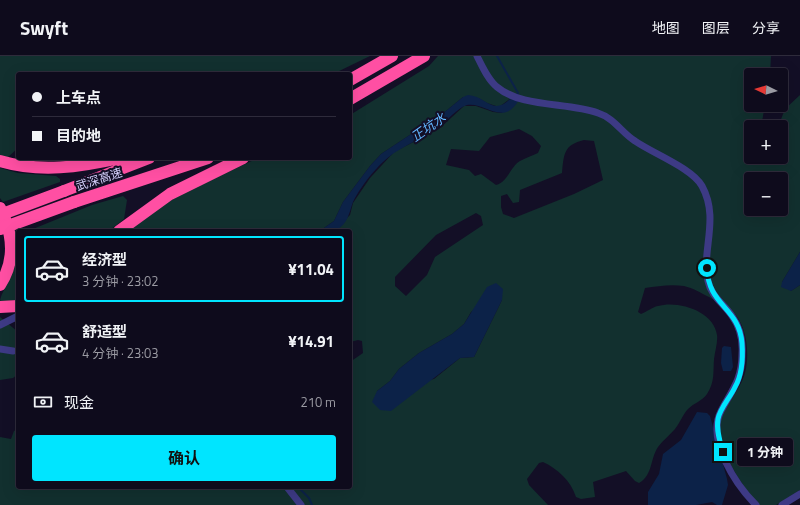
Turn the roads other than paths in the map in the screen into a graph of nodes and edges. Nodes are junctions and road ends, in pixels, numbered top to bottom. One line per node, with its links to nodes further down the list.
1 (392, 56): 4 (highway)
2 (424, 56): 5 (highway)
3 (477, 56): 25 (street)
4 (352, 79)
5 (352, 99)
6 (112, 160): 10 (highway)
7 (144, 160): 12 (highway, 武深高速, bridge)
8 (202, 160): 13 (highway, 武深高速, bridge)
9 (239, 160): 14 (highway)
10 (0, 161)
11 (0, 208): 15 (highway, bridge)
12 (0, 215)
13 (0, 229)
14 (122, 229)
15 (0, 285)
16 (16, 306): 17 (highway)
17 (0, 307)
18 (16, 317): 19 (street)
19 (0, 325)
20 (0, 349): 21 (street)
21 (13, 351)
22 (289, 489): 24 (street)
23 (800, 494): 26 (street)
24 (301, 505)
25 (756, 505)
26 (782, 505)

